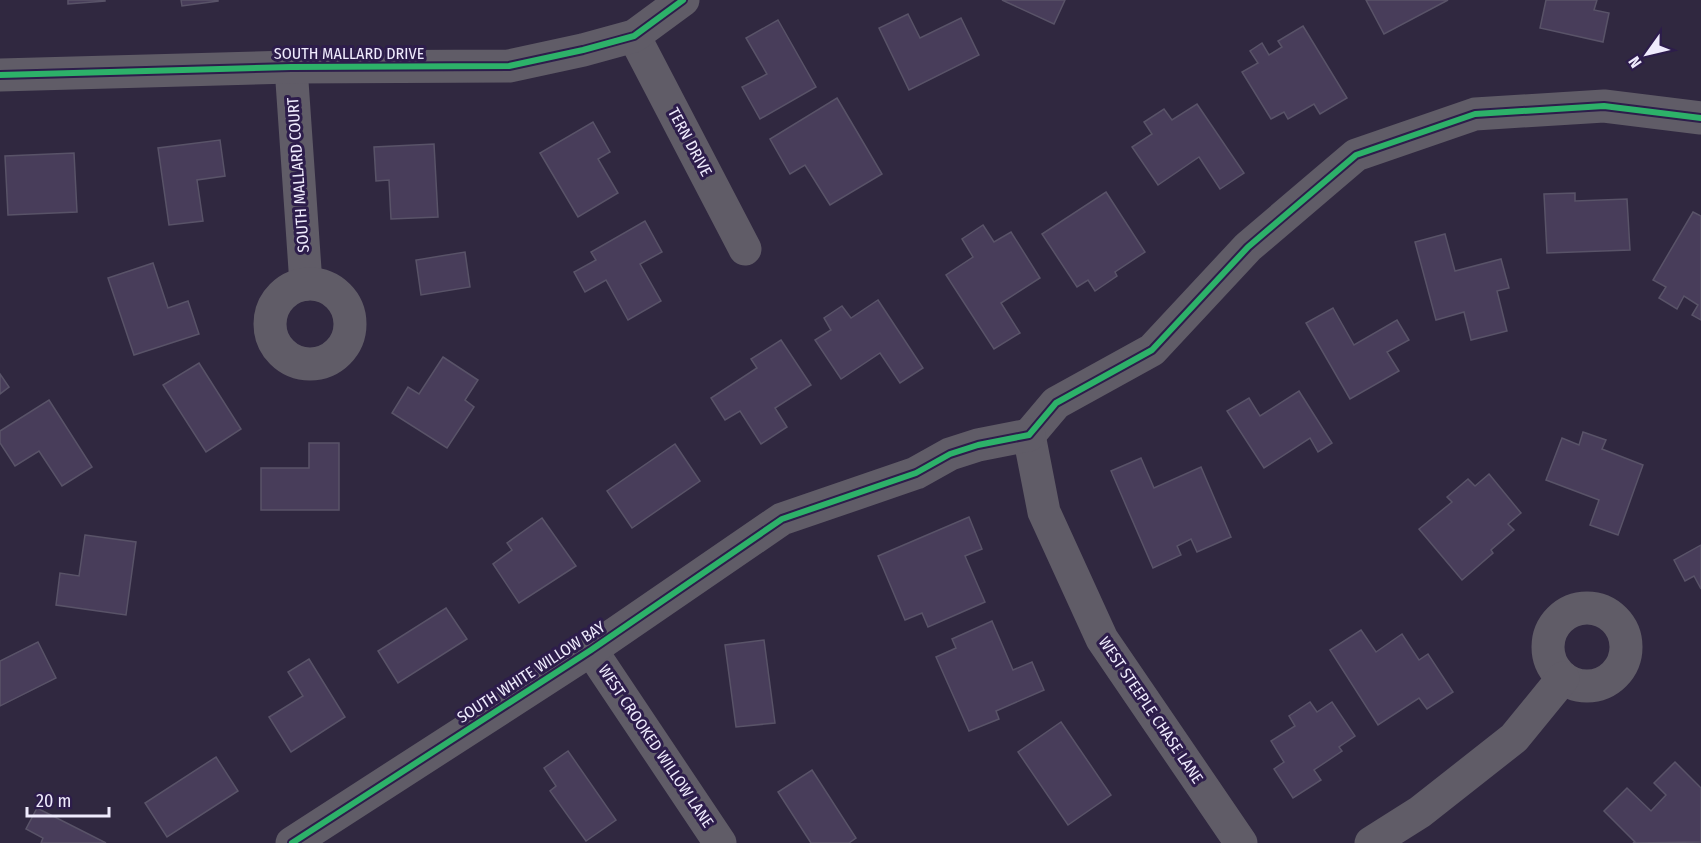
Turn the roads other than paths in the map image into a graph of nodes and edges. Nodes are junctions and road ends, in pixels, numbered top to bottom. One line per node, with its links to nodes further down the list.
1 (683, 0): 2 (street, SOUTH MALLARD DRIVE)
2 (634, 36): 3 (street, SOUTH MALLARD DRIVE); 6 (street, TERN DRIVE)
3 (291, 67): 4 (street, SOUTH MALLARD DRIVE); 7 (street, SOUTH MALLARD COURT)
4 (0, 75)
5 (1701, 118): 8 (street)
6 (745, 249)
7 (306, 284)
8 (1029, 435): 9 (street, SOUTH WHITE WILLOW BAY); 13 (street, WEST STEEPLE CHASE LANE)
9 (591, 650): 11 (street, SOUTH WHITE WILLOW BAY); 12 (street, WEST CROOKED WILLOW LANE)
10 (1563, 678): 14 (street)
11 (292, 843)
12 (720, 843)
13 (1241, 843)
14 (1371, 843)

